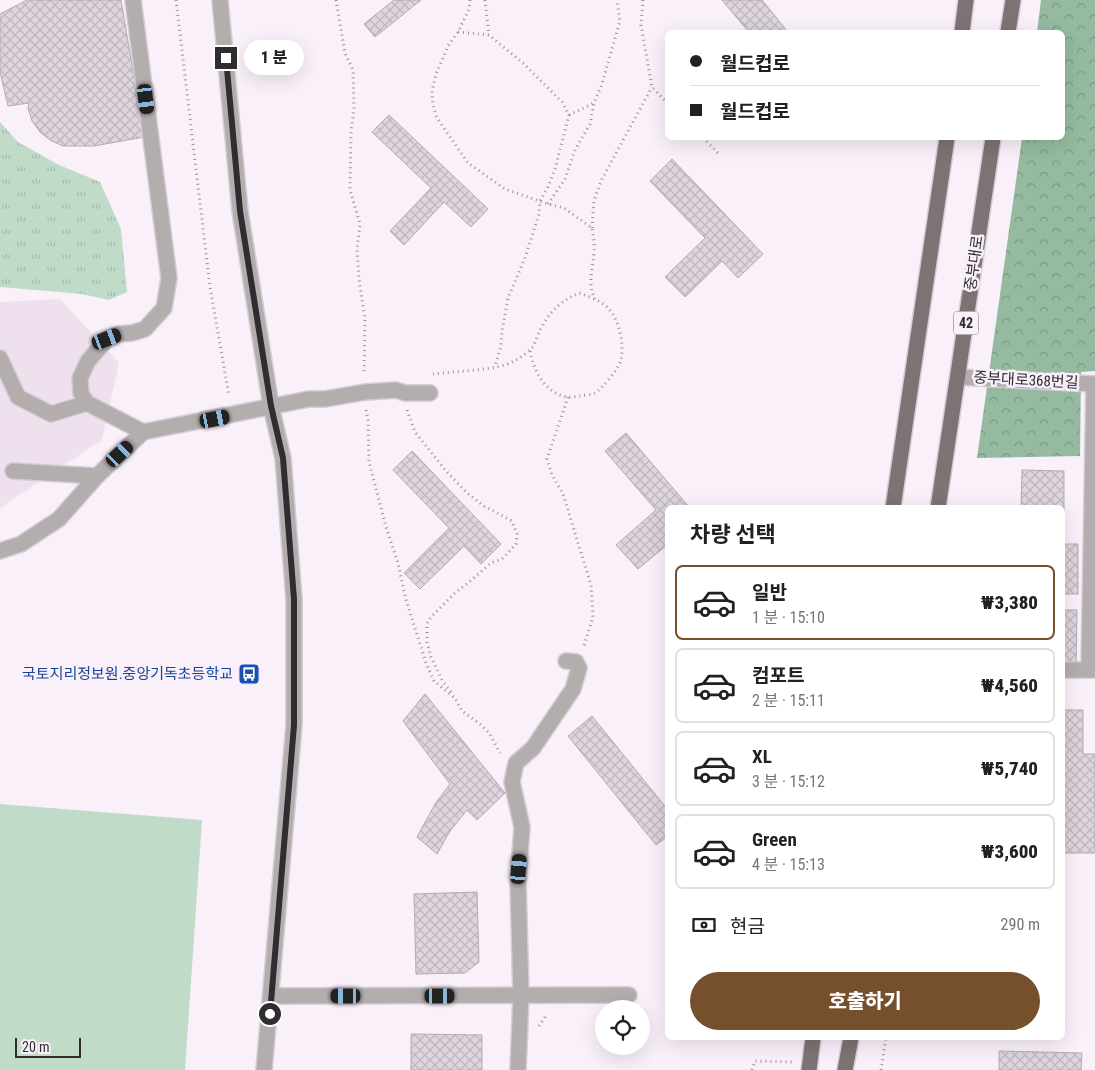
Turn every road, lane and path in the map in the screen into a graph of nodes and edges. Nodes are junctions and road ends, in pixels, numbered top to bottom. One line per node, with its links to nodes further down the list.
1 (134, 0): 35 (street)
2 (176, 0): 37 (path)
3 (220, 0): 36 (street)
4 (470, 0): 12 (path)
5 (485, 0): 13 (path)
6 (617, 0): 16 (path)
7 (644, 0): 14 (path)
8 (966, 0): 10 (main road)
9 (1013, 0): 11 (main road)
10 (962, 30)
11 (1008, 30)
12 (458, 32): 13 (path); 22 (path)
13 (489, 35): 17 (path)
14 (652, 88): 15 (path); 24 (path)
15 (665, 101)
16 (594, 103): 17 (path); 23 (path)
17 (569, 115): 22 (path)
18 (705, 140): 21 (path)
19 (947, 140): 41 (main road)
20 (993, 140): 30 (main road, 중부대로 / 42)
21 (718, 153)
22 (540, 201): 23 (path); 28 (path)
23 (548, 204): 24 (path)
24 (592, 228): 25 (path)
25 (596, 300): 26 (path); 26 (path)
26 (530, 350): 28 (path)
27 (0, 358): 35 (street)
28 (495, 366): 29 (path)
29 (428, 375)
30 (958, 376): 31 (street, 중부대로368번길); 42 (main road, 중부대로 / 42)
31 (1094, 384): 47 (street, 중부대로368번길)
32 (405, 392): 33 (street); 36 (street); 48 (path)
33 (430, 393)
34 (568, 397): 44 (path)
35 (86, 403): 38 (street)
36 (271, 406): 37 (street); 50 (street)
37 (233, 416): 38 (street)
38 (143, 432): 40 (street)
39 (13, 471): 40 (street)
40 (97, 476): 43 (street)
41 (893, 505)
42 (938, 505)
43 (0, 551)
44 (583, 649)
45 (566, 662): 51 (street)
46 (1065, 670): 47 (street)
47 (1092, 670)
48 (455, 698)
49 (629, 995): 51 (street)
50 (272, 996): 51 (street); 56 (street)
51 (522, 996): 57 (street)
52 (813, 1040): 59 (main road)
53 (851, 1040): 60 (main road)
54 (886, 1040): 61 (path)
55 (755, 1061): 58 (path)
56 (264, 1070)
57 (518, 1070)
58 (752, 1070)
59 (809, 1070)
60 (845, 1070)
61 (881, 1070)

